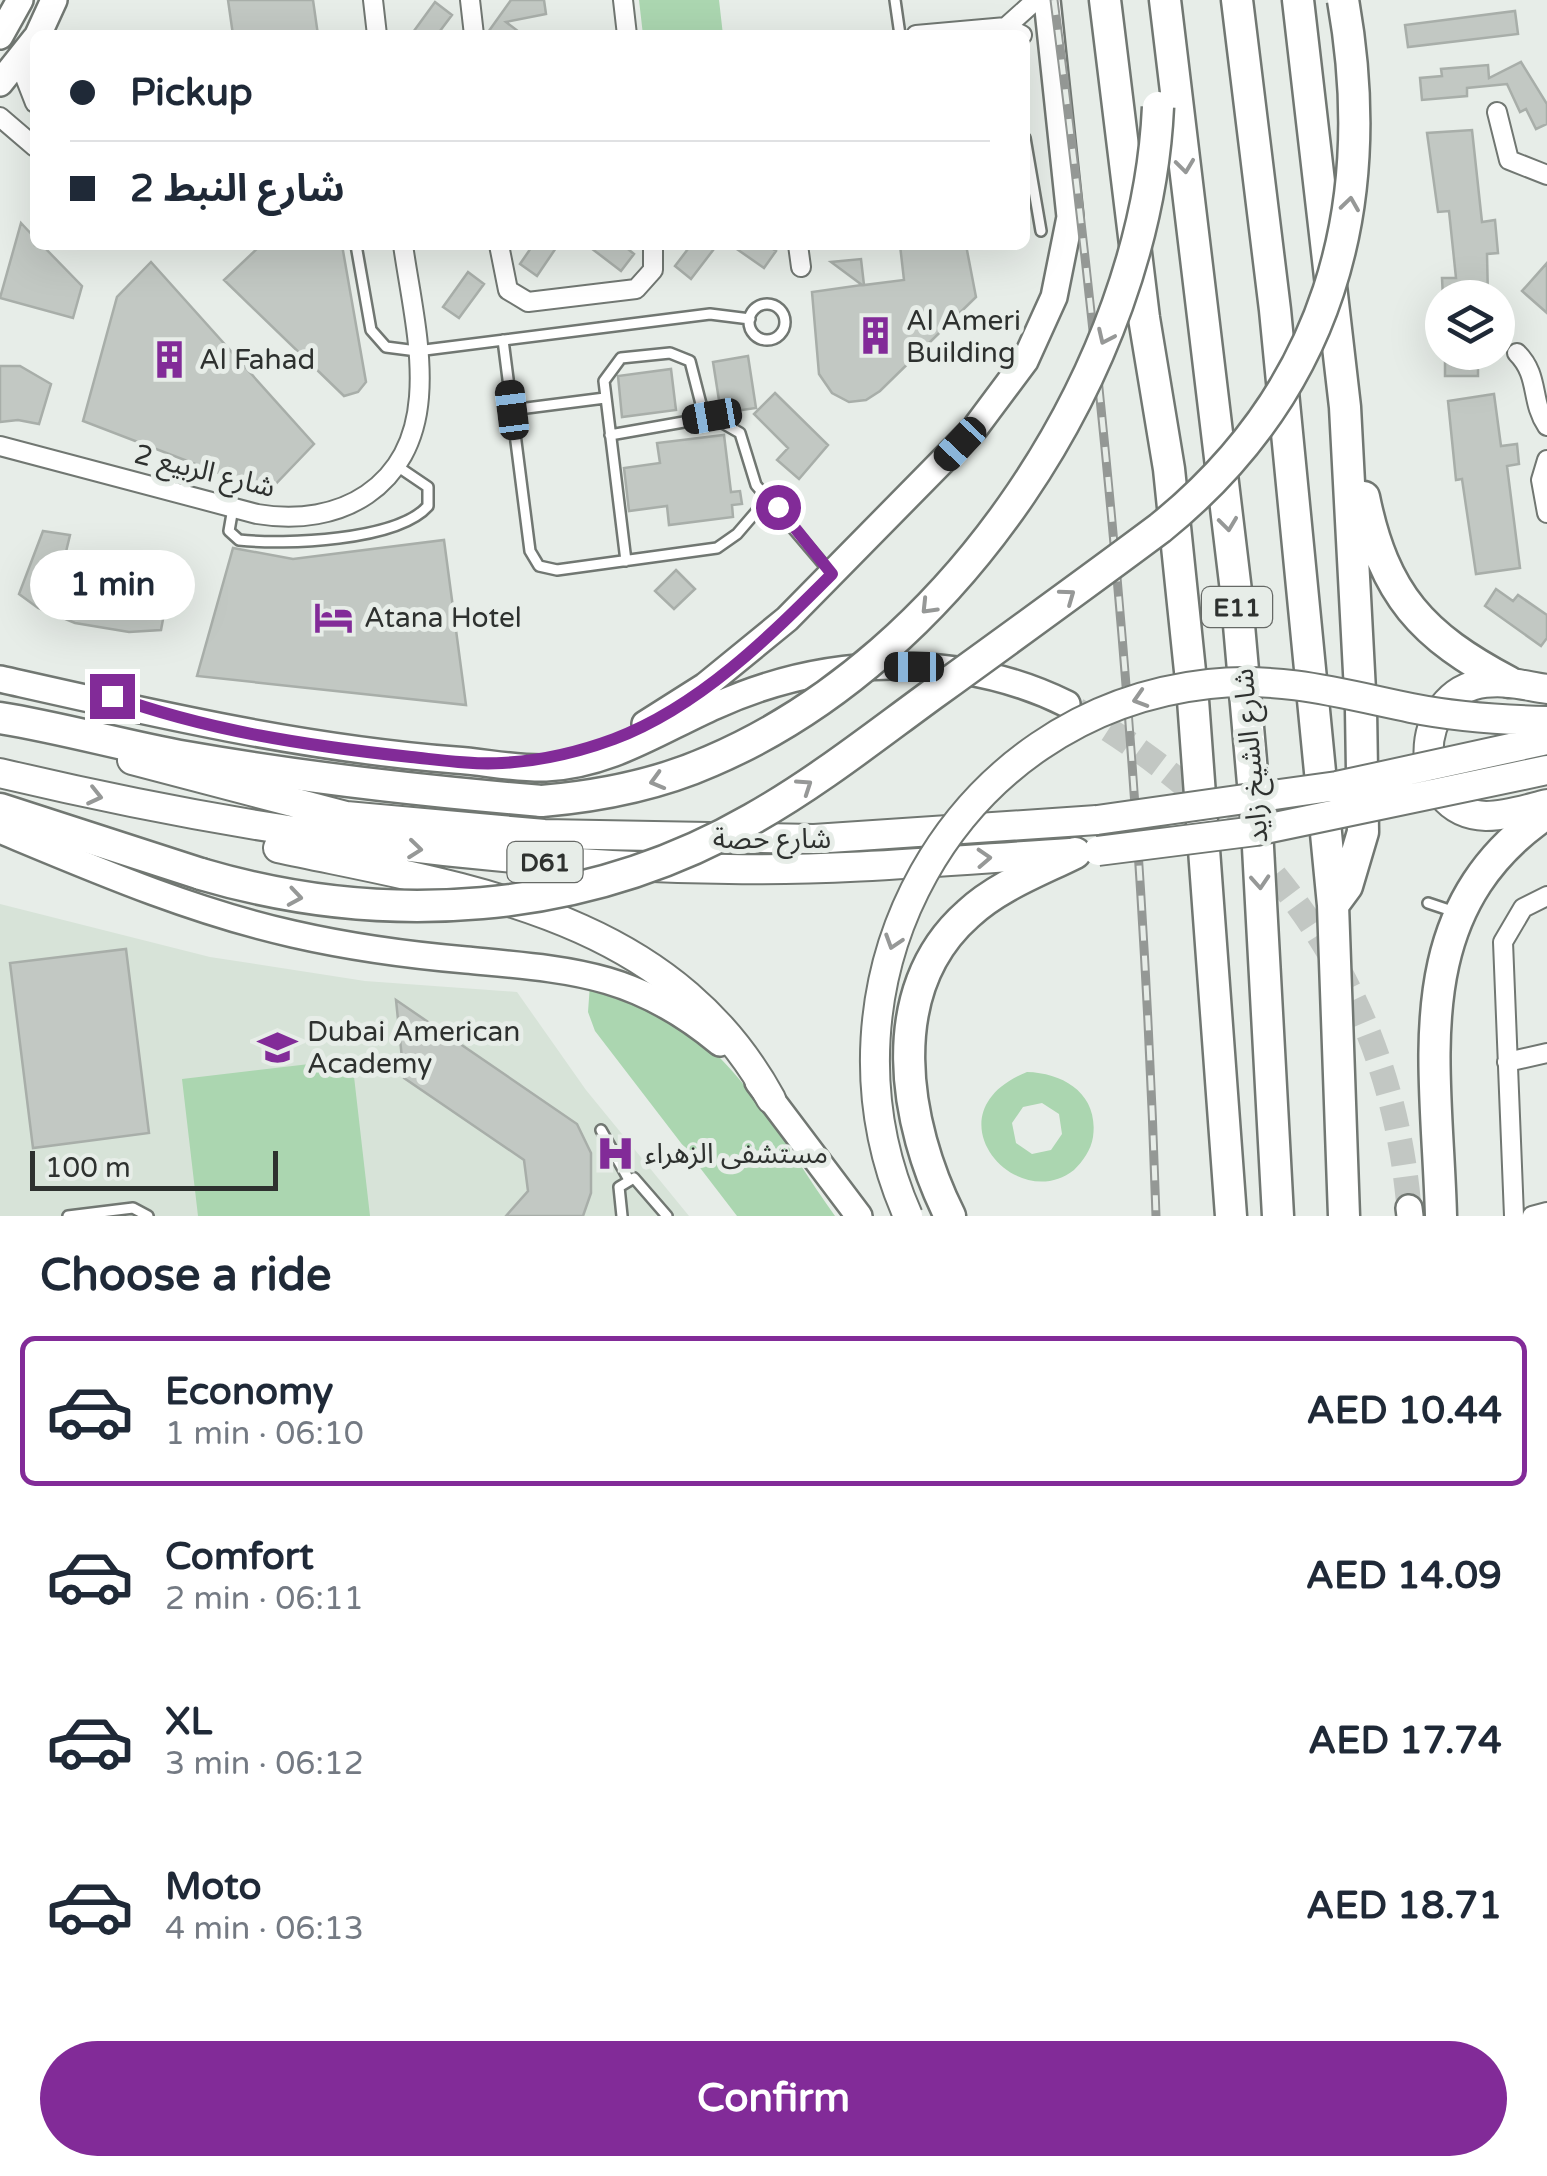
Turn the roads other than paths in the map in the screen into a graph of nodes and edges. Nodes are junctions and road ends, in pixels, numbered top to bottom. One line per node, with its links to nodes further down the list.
1 (20, 0): 21 (main road)
2 (54, 0): 15 (main road)
3 (373, 0): 16 (street)
4 (470, 0): 17 (street)
5 (623, 0): 18 (street)
6 (896, 0): 19 (lane)
7 (1036, 0): 20 (street)
8 (1046, 0): 25 (main road)
9 (1146, 0): 63 (highway, one-way to 63, bridge)
10 (1165, 0): 95 (highway, شارع الشيخ زايد / E11, one-way to 95)
11 (1237, 0): 78 (highway, E11)
12 (1298, 0): 45 (highway)
13 (1343, 0): 72 (highway, one-way to 13, bridge)
14 (1108, 10): 79 (highway)
15 (39, 30)
16 (376, 30)
17 (473, 30)
18 (626, 30)
19 (899, 30)
20 (1013, 30)
21 (0, 36)
22 (30, 46): 24 (main road)
23 (1030, 48): 25 (street)
24 (20, 62): 26 (main road); 27 (street)
25 (1055, 68): 57 (main road)
26 (0, 84)
27 (30, 89)
28 (1497, 112): 32 (street)
29 (0, 118): 30 (street)
30 (30, 143)
31 (1030, 167): 33 (lane)
32 (1547, 174)
33 (1041, 231)
34 (357, 250): 42 (lane)
35 (404, 250): 42 (street, شارع الربيع 2)
36 (501, 250): 37 (street)
37 (653, 250)
38 (799, 250): 39 (street)
39 (801, 267)
40 (750, 319): 40 (lane); 41 (lane)
41 (502, 340): 42 (lane); 46 (lane)
42 (417, 351): 52 (street, شارع الربيع 2)
43 (1517, 353): 48 (street)
44 (604, 398): 46 (lane); 47 (lane); 49 (lane)
45 (1345, 407): 60 (highway); 78 (highway)
46 (512, 410): 56 (lane)
47 (712, 416): 49 (lane); 53 (lane)
48 (1547, 426)
49 (610, 435): 56 (lane)
50 (0, 446): 54 (street, شارع الربيع 2)
51 (1547, 460): 55 (street)
52 (396, 466): 54 (street, شارع الربيع 2); 54 (lane)
53 (768, 498): 56 (lane); 57 (lane)
54 (233, 508)
55 (1547, 513)
56 (626, 561)
57 (832, 574): 68 (main road)
58 (0, 662): 64 (main road)
59 (0, 679): 64 (main road)
60 (1509, 682): 61 (main road); 71 (main road)
61 (1547, 689)
62 (1067, 704): 68 (main road)
63 (0, 718)
64 (170, 718): 68 (main road)
65 (1547, 722): 91 (main road, one-way to 91, bridge)
66 (0, 730): 67 (main road, شارع حصة / D61, bridge)
67 (1547, 740)
68 (497, 764)
69 (1547, 770): 76 (main road, شارع حصة / D61, bridge)
70 (0, 774): 73 (main road, شارع حصة / D61, one-way to 73)
71 (1547, 804)
72 (0, 808)
73 (148, 808): 76 (main road, شارع حصة / D61, one-way to 76); 82 (main road)
74 (1547, 812): 97 (highway)
75 (0, 830): 82 (main road)
76 (1086, 852): 92 (highway)
77 (1547, 896): 81 (street)
78 (1333, 905): 96 (highway, E11)
79 (1210, 927): 93 (highway); 94 (highway)
80 (1547, 1053): 81 (street)
81 (1507, 1062): 98 (street)
82 (771, 1099): 90 (main road)
83 (602, 1130): 84 (lane)
84 (628, 1178): 88 (lane); 89 (lane)
85 (1547, 1212): 99 (street)
86 (68, 1216): 87 (lane)
87 (148, 1216)
88 (622, 1216)
89 (667, 1216)
90 (859, 1216)
91 (908, 1216)
92 (950, 1216)
93 (1213, 1216)
94 (1230, 1216)
95 (1278, 1216)
96 (1344, 1216)
97 (1440, 1216)
98 (1514, 1216)
99 (1532, 1216)

